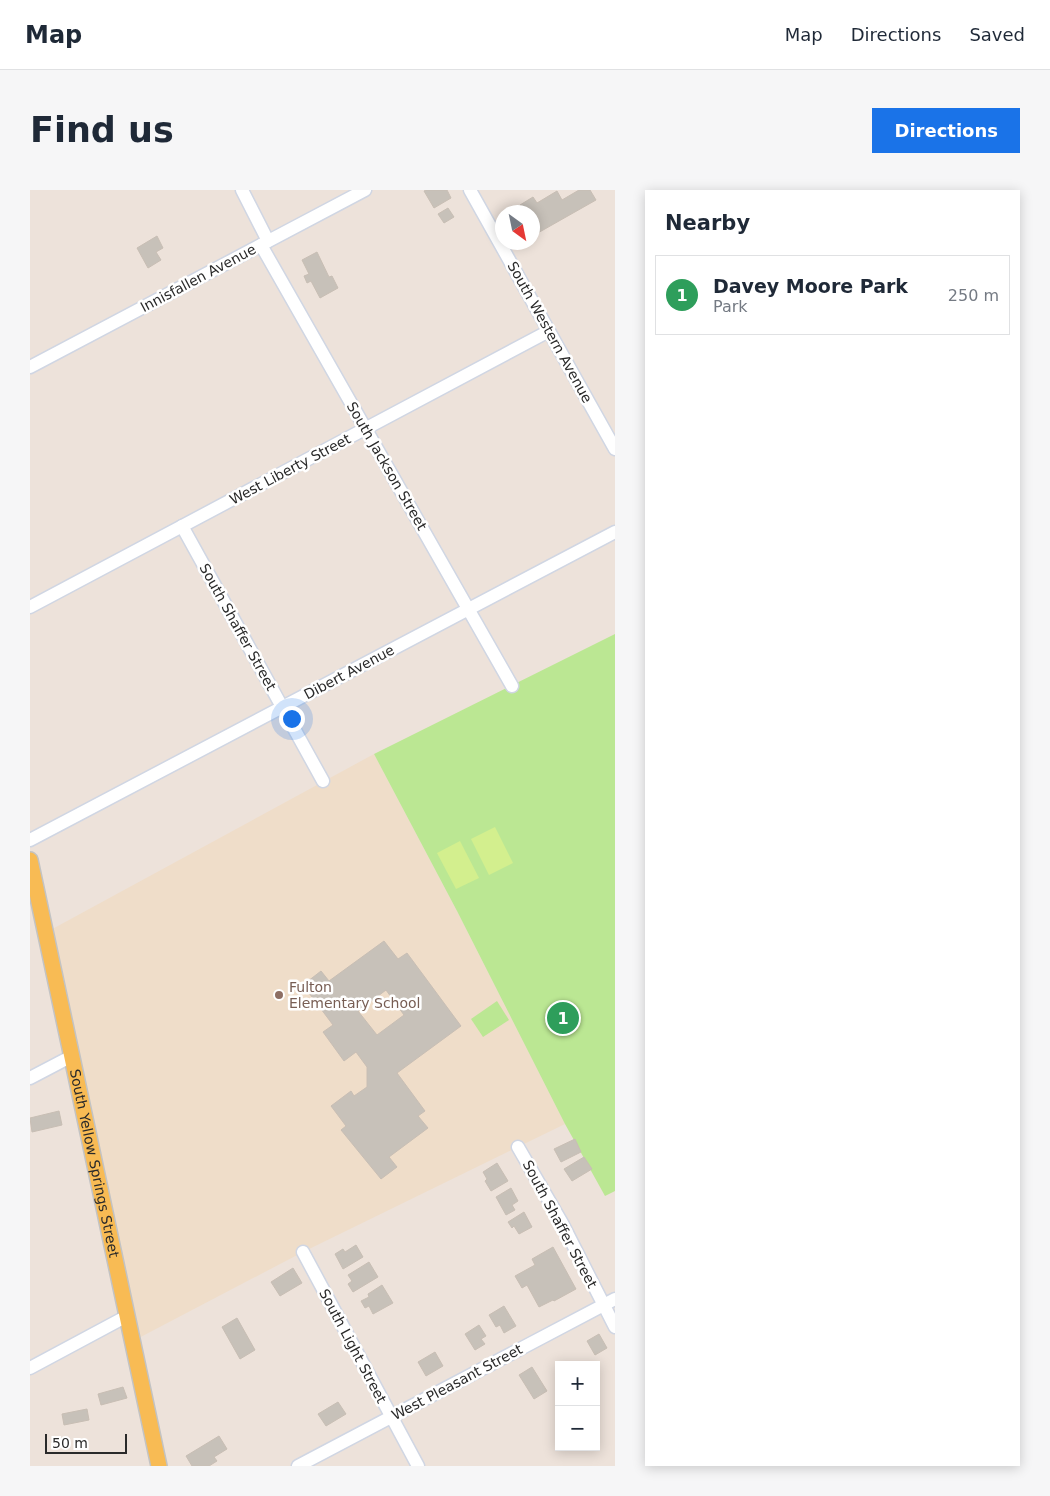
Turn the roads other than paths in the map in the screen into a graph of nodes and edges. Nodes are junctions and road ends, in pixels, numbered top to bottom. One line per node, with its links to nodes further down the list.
1 (242, 190): 4 (street, South Jackson Street)
2 (365, 190): 4 (street, Innisfallen Avenue)
3 (470, 190): 5 (street, South Western Avenue)
4 (264, 243): 6 (street, Innisfallen Avenue); 7 (street, South Jackson Street)
5 (549, 331): 7 (street, West Liberty Street); 8 (street, South Western Avenue)
6 (30, 367)
7 (365, 429): 9 (street, West Liberty Street); 12 (street, South Jackson Street)
8 (615, 448)
9 (182, 526): 11 (street, West Liberty Street); 14 (street, South Shaffer Street)
10 (615, 532): 12 (street, Dibert Avenue)
11 (30, 606)
12 (468, 609): 13 (street, South Jackson Street); 14 (street, Dibert Avenue)
13 (512, 686)
14 (283, 707): 15 (street, South Shaffer Street); 16 (street, Dibert Avenue)
15 (323, 781)
16 (30, 840)
17 (30, 860): 18 (main road, South Yellow Springs Street)
18 (72, 1056): 19 (street); 24 (main road, South Yellow Springs Street)
19 (30, 1078)
20 (518, 1147): 23 (street, South Shaffer Street)
21 (302, 1252): 27 (street, South Light Street)
22 (615, 1299): 23 (street, West Pleasant Street)
23 (603, 1305): 25 (street, South Shaffer Street); 27 (street, West Pleasant Street)
24 (128, 1316): 26 (street); 28 (main road, South Yellow Springs Street)
25 (615, 1327)
26 (30, 1368)
27 (391, 1417): 29 (street, West Pleasant Street); 30 (street, South Light Street)
28 (159, 1466)
29 (298, 1466)
30 (418, 1466)

